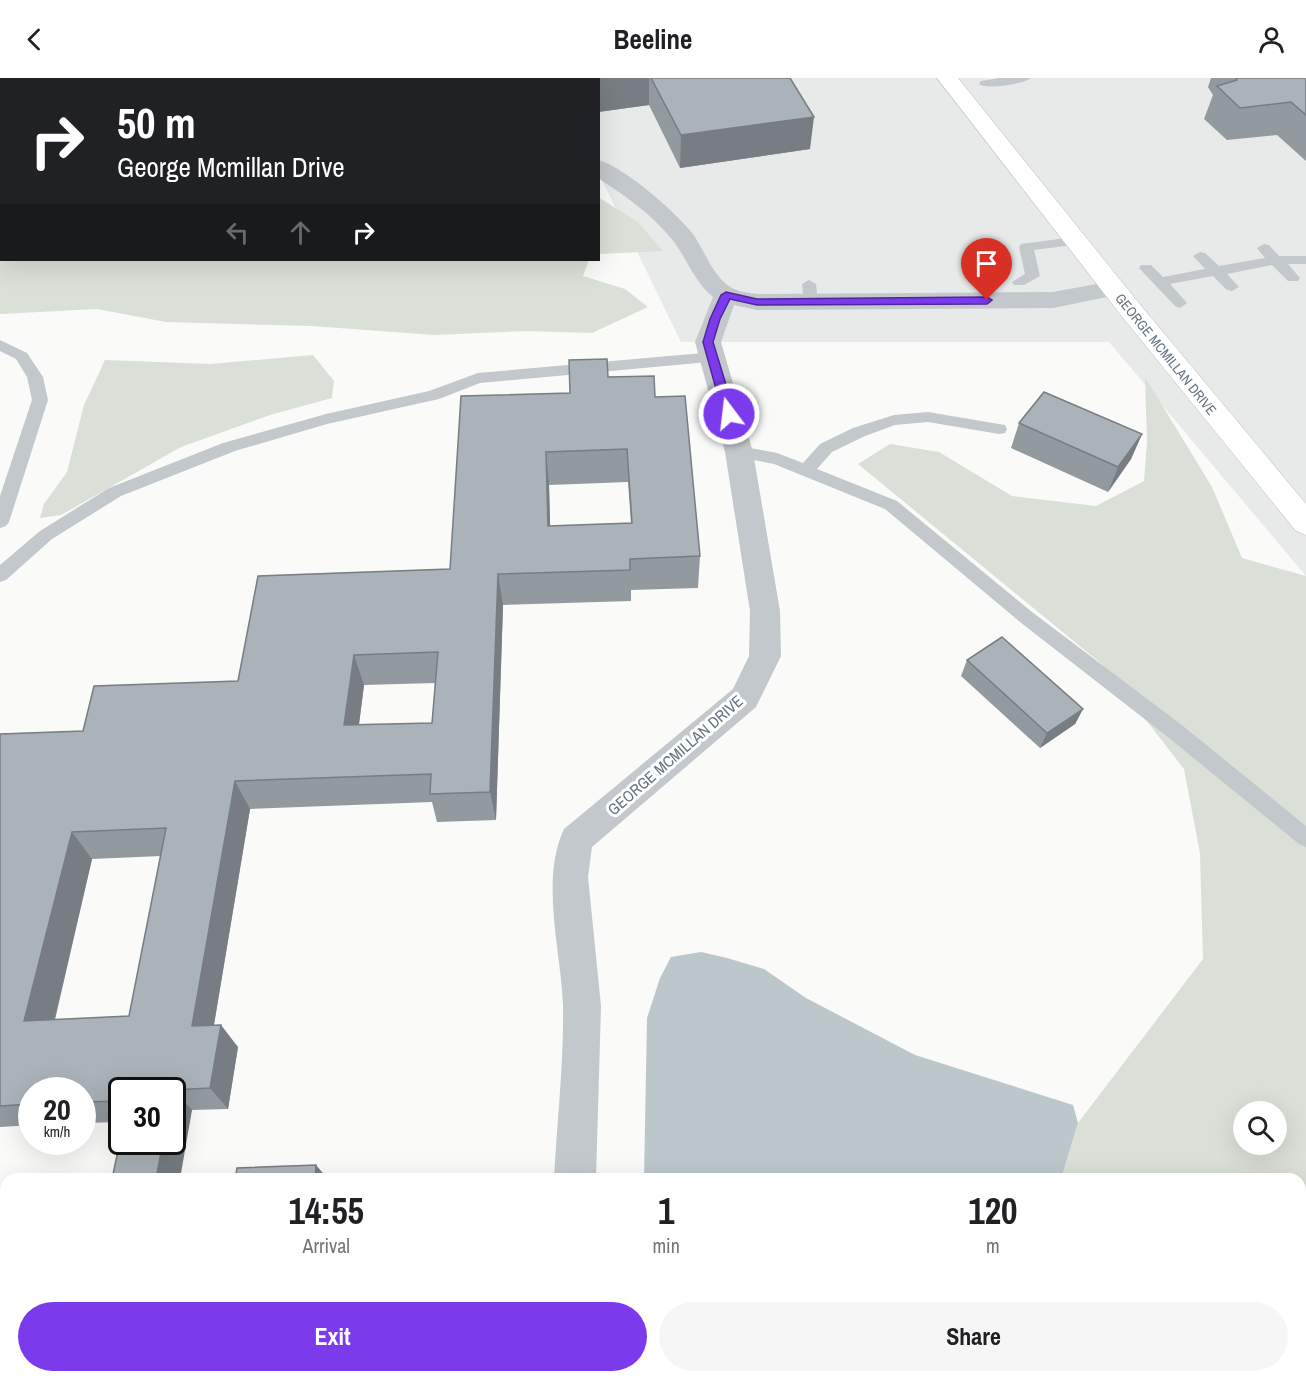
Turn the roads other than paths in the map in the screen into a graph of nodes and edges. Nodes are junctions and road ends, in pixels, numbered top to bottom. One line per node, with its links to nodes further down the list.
1 (947, 78): 5 (street)
2 (1024, 78): 3 (lane)
3 (985, 84)
4 (600, 168): 17 (street)
5 (1076, 241): 13 (lane); 16 (street)
6 (1264, 248): 8 (lane)
7 (1200, 256): 11 (lane)
8 (1276, 260): 9 (lane); 11 (lane); 12 (lane)
9 (1306, 260)
10 (1146, 268): 14 (lane)
11 (1217, 272): 14 (lane); 15 (lane)
12 (1293, 278)
13 (1020, 282)
14 (1159, 282): 18 (lane)
15 (1232, 287)
16 (1113, 289): 17 (street, GEORGE MCMILLAN DRIVE); 25 (street, GEORGE MCMILLAN DRIVE)
17 (726, 295): 20 (street, GEORGE MCMILLAN DRIVE)
18 (1180, 303)
19 (0, 345): 24 (lane)
20 (714, 357): 22 (street, GEORGE MCMILLAN DRIVE); 26 (lane)
21 (999, 429): 23 (lane)
22 (739, 452): 23 (lane); 28 (street, GEORGE MCMILLAN DRIVE)
23 (807, 470): 27 (lane)
24 (0, 522)
25 (1306, 524)
26 (0, 575)
27 (1306, 838)
28 (575, 1173)

